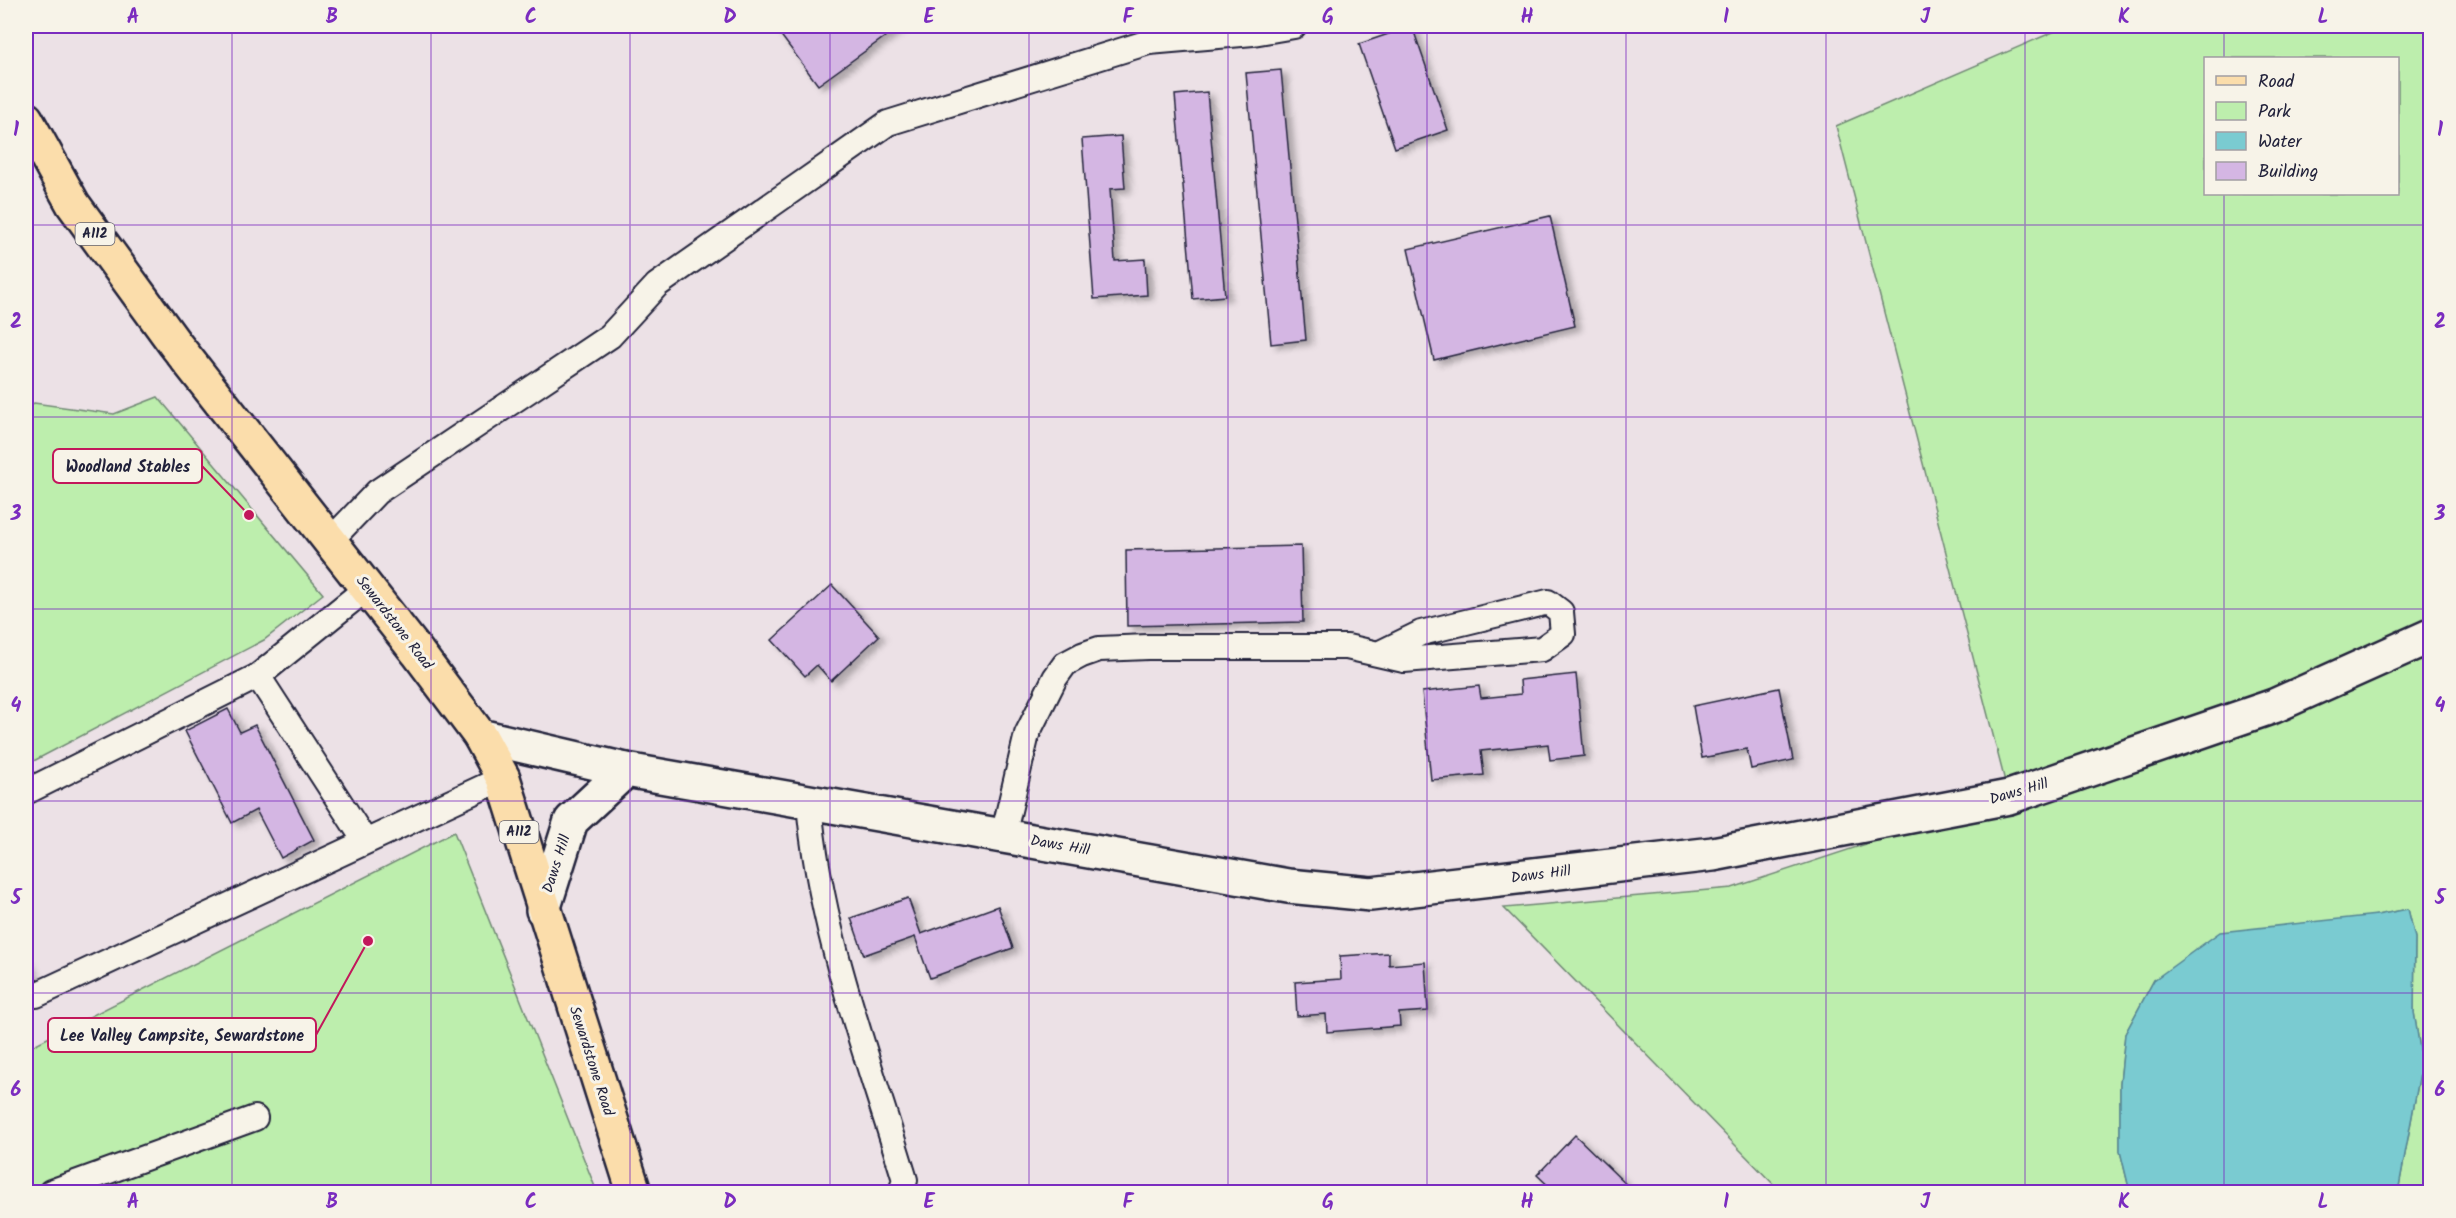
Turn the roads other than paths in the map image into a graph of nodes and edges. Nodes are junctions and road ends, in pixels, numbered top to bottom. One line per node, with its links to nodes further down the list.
1 (1294, 26): 3 (lane)
2 (26, 119): 3 (main road, Sewardstone Road / A112)
3 (330, 541): 4 (main road, Sewardstone Road / A112)
4 (366, 588): 7 (lane); 8 (main road, Sewardstone Road / A112)
5 (2430, 636): 13 (street, Daws Hill)
6 (1378, 654): 6 (lane); 13 (lane)
7 (258, 676): 11 (lane); 14 (lane)
8 (480, 736): 9 (street, Daws Hill); 10 (main road, Sewardstone Road / A112)
9 (626, 770): 12 (street, Daws Hill); 15 (street, Daws Hill)
10 (503, 778): 14 (lane); 15 (main road, Sewardstone Road / A112)
11 (26, 792)
12 (809, 802): 13 (street, Daws Hill); 20 (lane)
13 (1003, 836)
14 (365, 841): 16 (lane)
15 (543, 910): 19 (main road, Sewardstone Road / A112)
16 (36, 995)
17 (255, 1118): 18 (lane)
18 (51, 1192)
19 (634, 1192)
20 (901, 1192)

